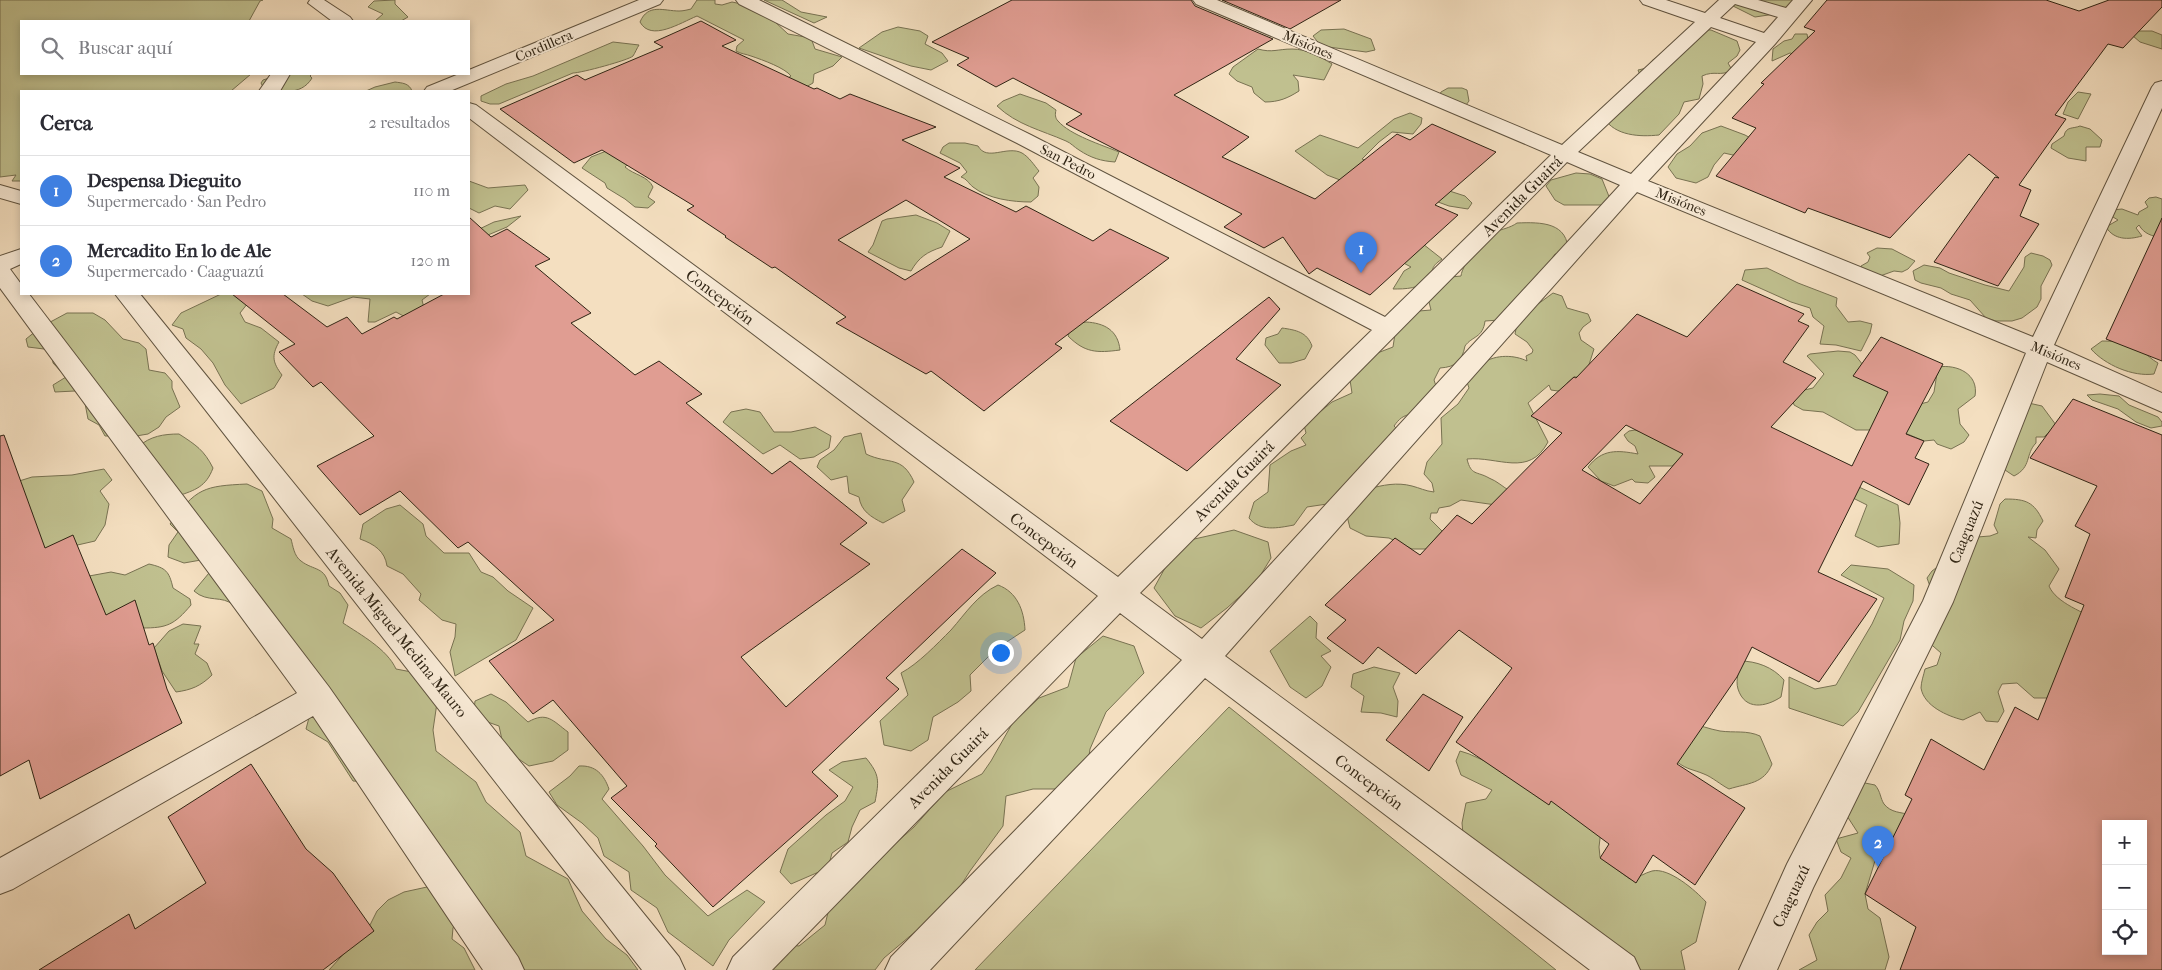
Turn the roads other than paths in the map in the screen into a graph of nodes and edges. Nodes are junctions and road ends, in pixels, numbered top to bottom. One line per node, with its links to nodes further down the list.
1 (654, 0): 17 (street, Cordillera)
2 (745, 0): 27 (street, San Pedro)
3 (1202, 0): 19 (street, Misiónes)
4 (1649, 0): 11 (street)
5 (1729, 0): 11 (street, Avenida Guairá)
6 (1738, 0): 8 (street)
7 (318, 1): 9 (street); 10 (street)
8 (1796, 7): 12 (street)
9 (308, 20)
10 (343, 20)
11 (1707, 20): 12 (street); 19 (street, Avenida Guairá)
12 (1768, 40): 20 (street)
13 (280, 75): 16 (street)
14 (421, 75): 17 (street)
15 (2162, 87): 28 (street, Caaguazú)
16 (270, 90)
17 (440, 90)
18 (470, 109): 30 (street, Concepción)
19 (1565, 153): 20 (street, Misiónes); 27 (street, Avenida Guairá)
20 (1634, 183): 28 (street, Misiónes); 31 (street)
21 (0, 191): 22 (street)
22 (20, 198)
23 (20, 256): 24 (street)
24 (0, 264)
25 (0, 272): 32 (street)
26 (129, 295): 35 (street, Avenida Miguel Medina Mauro)
27 (1389, 329): 30 (street, Avenida Guairá)
28 (2040, 349): 29 (street, Misiónes); 39 (street, Caaguazú)
29 (2162, 403)
30 (1119, 596): 31 (street, Concepción); 36 (street, Avenida Guairá)
31 (1203, 659): 37 (street); 38 (street, Concepción)
32 (318, 697): 33 (street); 34 (street)
33 (0, 878)
34 (505, 970)
35 (666, 970)
36 (746, 970)
37 (904, 970)
38 (1620, 970)
39 (1758, 970)

